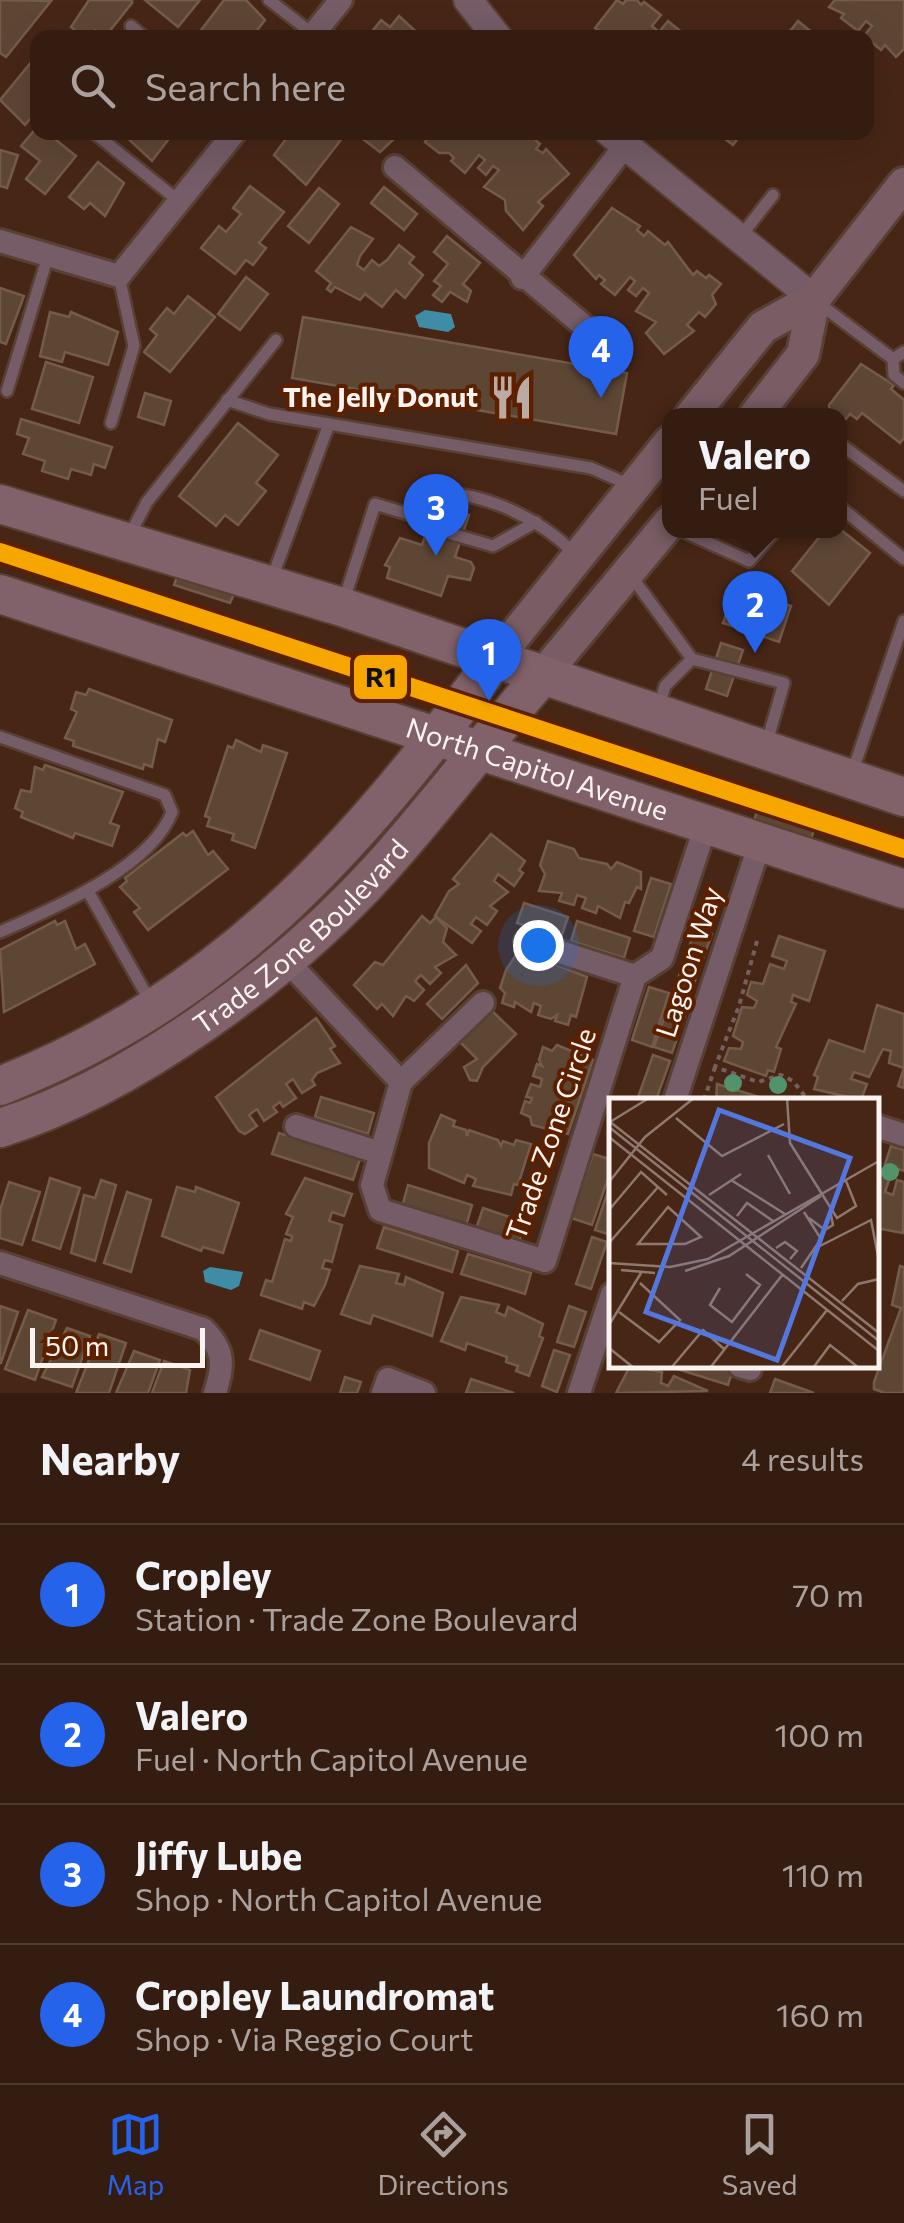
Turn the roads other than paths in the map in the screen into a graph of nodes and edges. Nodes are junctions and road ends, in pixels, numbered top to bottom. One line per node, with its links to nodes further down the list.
1 (269, 0): 6 (lane)
2 (340, 0): 7 (street)
3 (468, 0): 8 (street)
4 (130, 26): 5 (lane)
5 (135, 30)
6 (304, 30)
7 (316, 30)
8 (492, 30)
9 (104, 140): 16 (lane)
10 (228, 140): 16 (street)
11 (616, 140): 21 (street)
12 (618, 140): 17 (street)
13 (395, 167): 21 (street)
14 (904, 184): 22 (main road)
15 (773, 194): 17 (lane)
16 (180, 202): 20 (street)
17 (741, 236): 22 (street)
18 (0, 241): 19 (street)
19 (48, 256): 20 (street); 27 (lane)
20 (119, 276): 31 (lane)
21 (522, 278): 24 (street)
22 (814, 299): 25 (lane); 29 (main road); 30 (main road)
23 (276, 340): 28 (lane)
24 (615, 352)
25 (898, 356): 26 (lane)
26 (904, 383)
27 (7, 391)
28 (227, 400): 32 (lane); 44 (lane)
29 (698, 408)
30 (761, 408)
31 (111, 423)
32 (329, 424): 35 (lane); 48 (lane)
33 (847, 449): 36 (lane)
34 (662, 452): 35 (main road)
35 (634, 487): 45 (main road)
36 (904, 491)
37 (0, 504): 44 (main road)
38 (847, 514): 46 (lane)
39 (415, 516): 40 (lane); 40 (lane); 50 (lane)
40 (536, 522): 45 (lane)
41 (662, 537): 47 (main road)
42 (698, 538): 43 (lane)
43 (769, 538)
44 (127, 541): 48 (main road)
45 (576, 557): 53 (main road)
46 (904, 559)
47 (629, 572): 52 (lane); 54 (main road)
48 (269, 585): 50 (main road)
49 (0, 594): 56 (main road, North Capitol Avenue)
50 (342, 608): 53 (main road)
51 (904, 621): 60 (lane)
52 (692, 659): 55 (lane); 59 (lane)
53 (495, 660): 54 (main road); 56 (main road, Trade Zone Boulevard)
54 (543, 676): 55 (main road); 58 (main road, Trade Zone Boulevard)
55 (656, 716): 59 (main road)
56 (437, 735): 58 (main road, North Capitol Avenue); 71 (main road, Trade Zone Boulevard)
57 (0, 737): 65 (lane)
58 (480, 749): 62 (main road, North Capitol Avenue); 68 (main road, Trade Zone Boulevard)
59 (764, 751): 60 (main road)
60 (850, 779): 61 (main road)
61 (904, 797)
62 (706, 824): 63 (main road, North Capitol Avenue); 69 (street)
63 (760, 842): 64 (main road, North Capitol Avenue); 75 (street, Lagoon Way)
64 (904, 890)
65 (89, 893): 66 (lane); 71 (lane)
66 (0, 932)
67 (526, 941): 69 (street)
68 (286, 960): 73 (street); 79 (main road, Trade Zone Boulevard)
69 (635, 976): 81 (street, Trade Zone Circle)
70 (483, 1003): 73 (street)
71 (154, 1009): 72 (main road, Trade Zone Boulevard)
72 (50, 1066): 74 (main road, Trade Zone Boulevard); 76 (main road)
73 (401, 1082): 81 (street, Trade Zone Circle)
74 (0, 1086)
75 (676, 1098)
76 (0, 1106)
77 (296, 1126): 81 (street)
78 (879, 1127): 80 (street)
79 (0, 1128)
80 (904, 1135)
81 (380, 1153)
82 (0, 1262): 84 (street)
83 (608, 1319): 87 (street)
84 (215, 1393)
85 (383, 1393): 86 (street)
86 (424, 1393)
87 (579, 1393)

